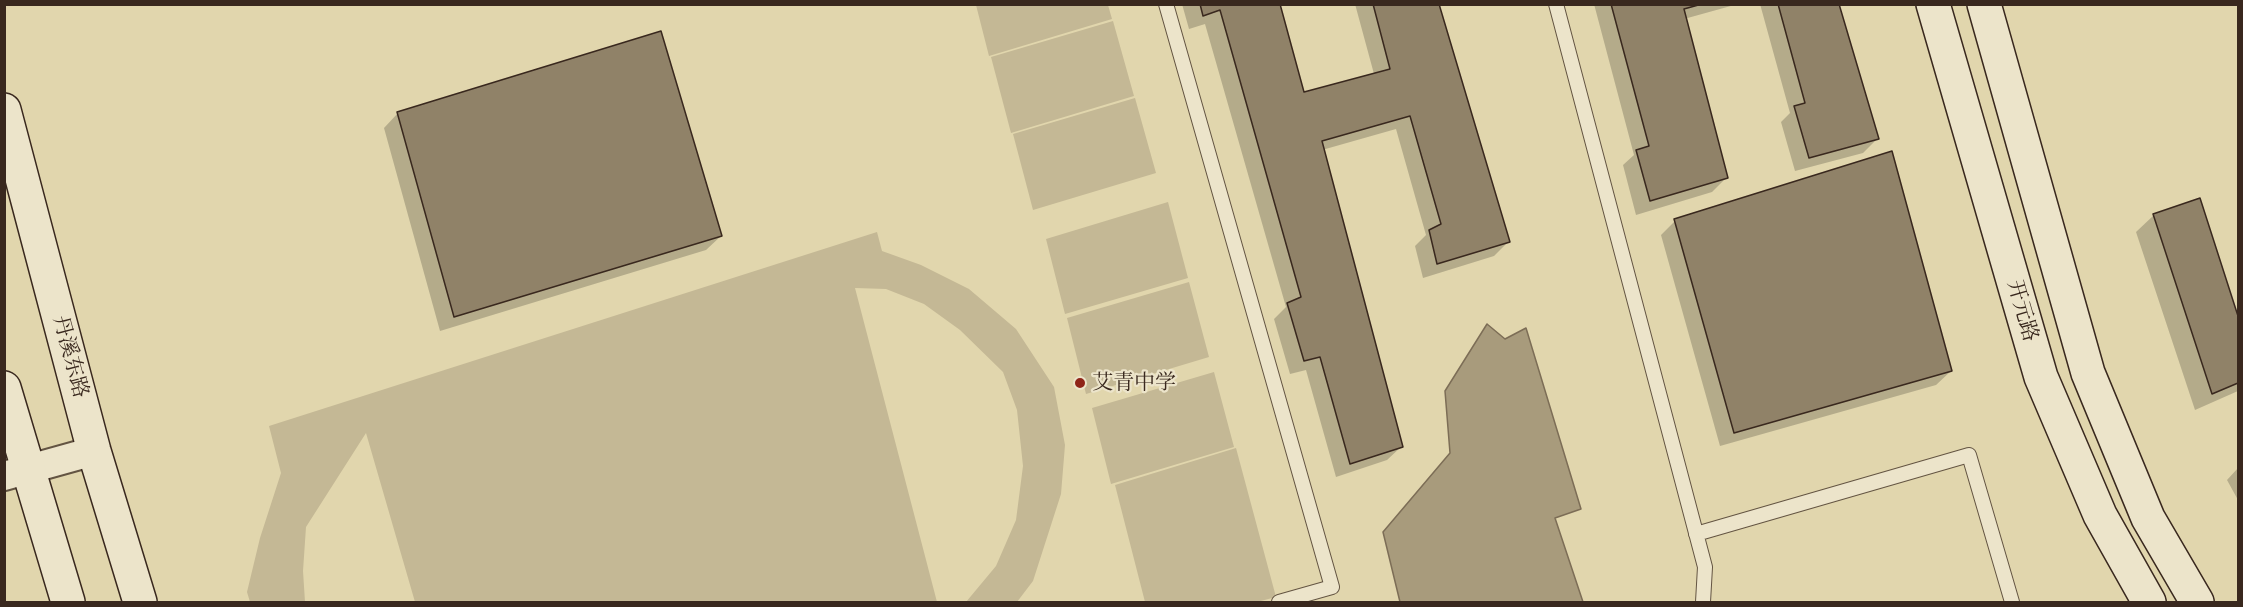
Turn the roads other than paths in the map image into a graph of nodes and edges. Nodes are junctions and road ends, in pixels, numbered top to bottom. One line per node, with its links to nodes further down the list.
1 (1166, 4): 12 (lane)
2 (1556, 4): 9 (lane)
3 (1933, 4): 15 (street, 开元路)
4 (1984, 4): 16 (street)
5 (4, 110): 7 (street, 丹溪东路)
6 (4, 388): 8 (street)
7 (94, 451): 8 (street); 11 (street, 丹溪东路)
8 (17, 473): 10 (street)
9 (1696, 534): 13 (lane); 14 (lane)
10 (68, 603)
11 (140, 603)
12 (1279, 603)
13 (1703, 603)
14 (2012, 603)
15 (2149, 603)
16 (2197, 603)

